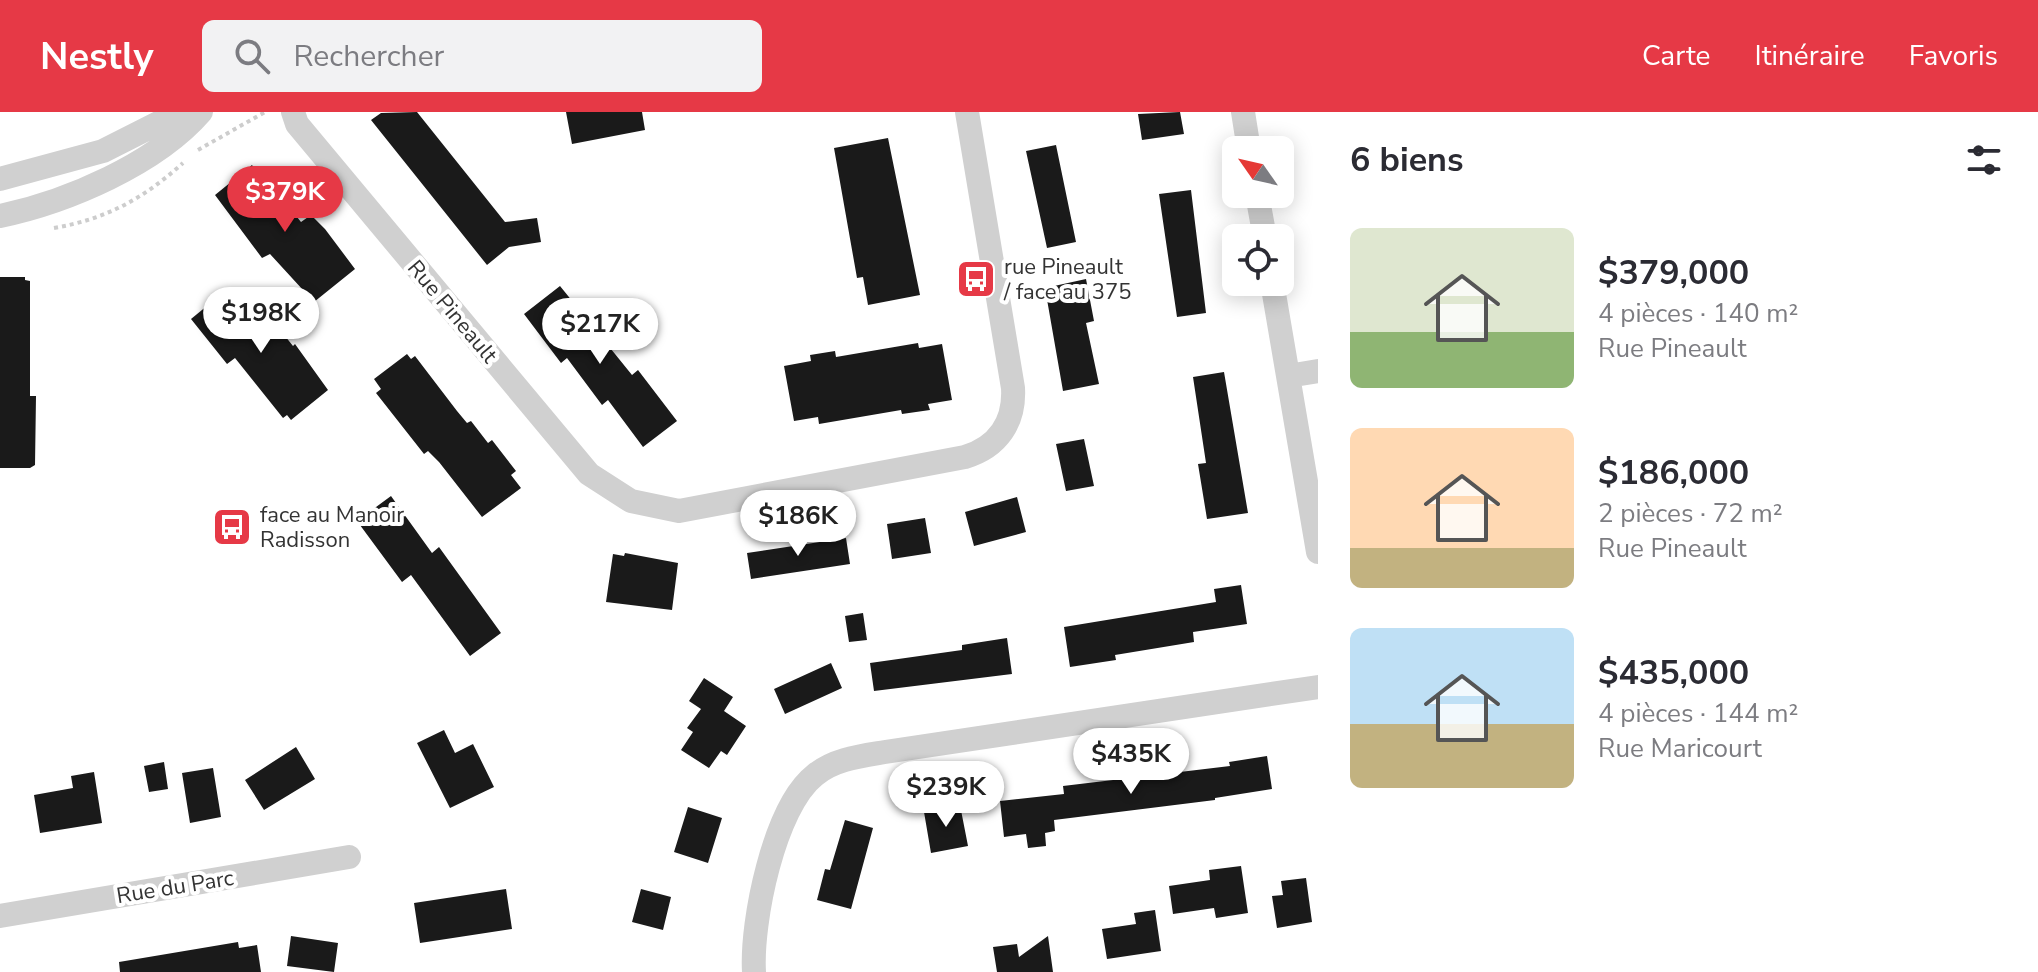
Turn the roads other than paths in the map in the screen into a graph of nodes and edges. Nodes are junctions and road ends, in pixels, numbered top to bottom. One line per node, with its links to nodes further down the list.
1 (180, 112): 7 (street)
2 (201, 112): 8 (street)
3 (293, 112): 4 (street, Rue Pineault)
4 (967, 112)
5 (1243, 112): 6 (street)
6 (1247, 136)
7 (0, 179)
8 (0, 216)
9 (1274, 296): 11 (street)
10 (1318, 371): 11 (street)
11 (1288, 376): 12 (street)
12 (1318, 552)
13 (1318, 687): 16 (street)
14 (349, 857): 15 (street, Rue du Parc)
15 (0, 916)
16 (754, 972)

